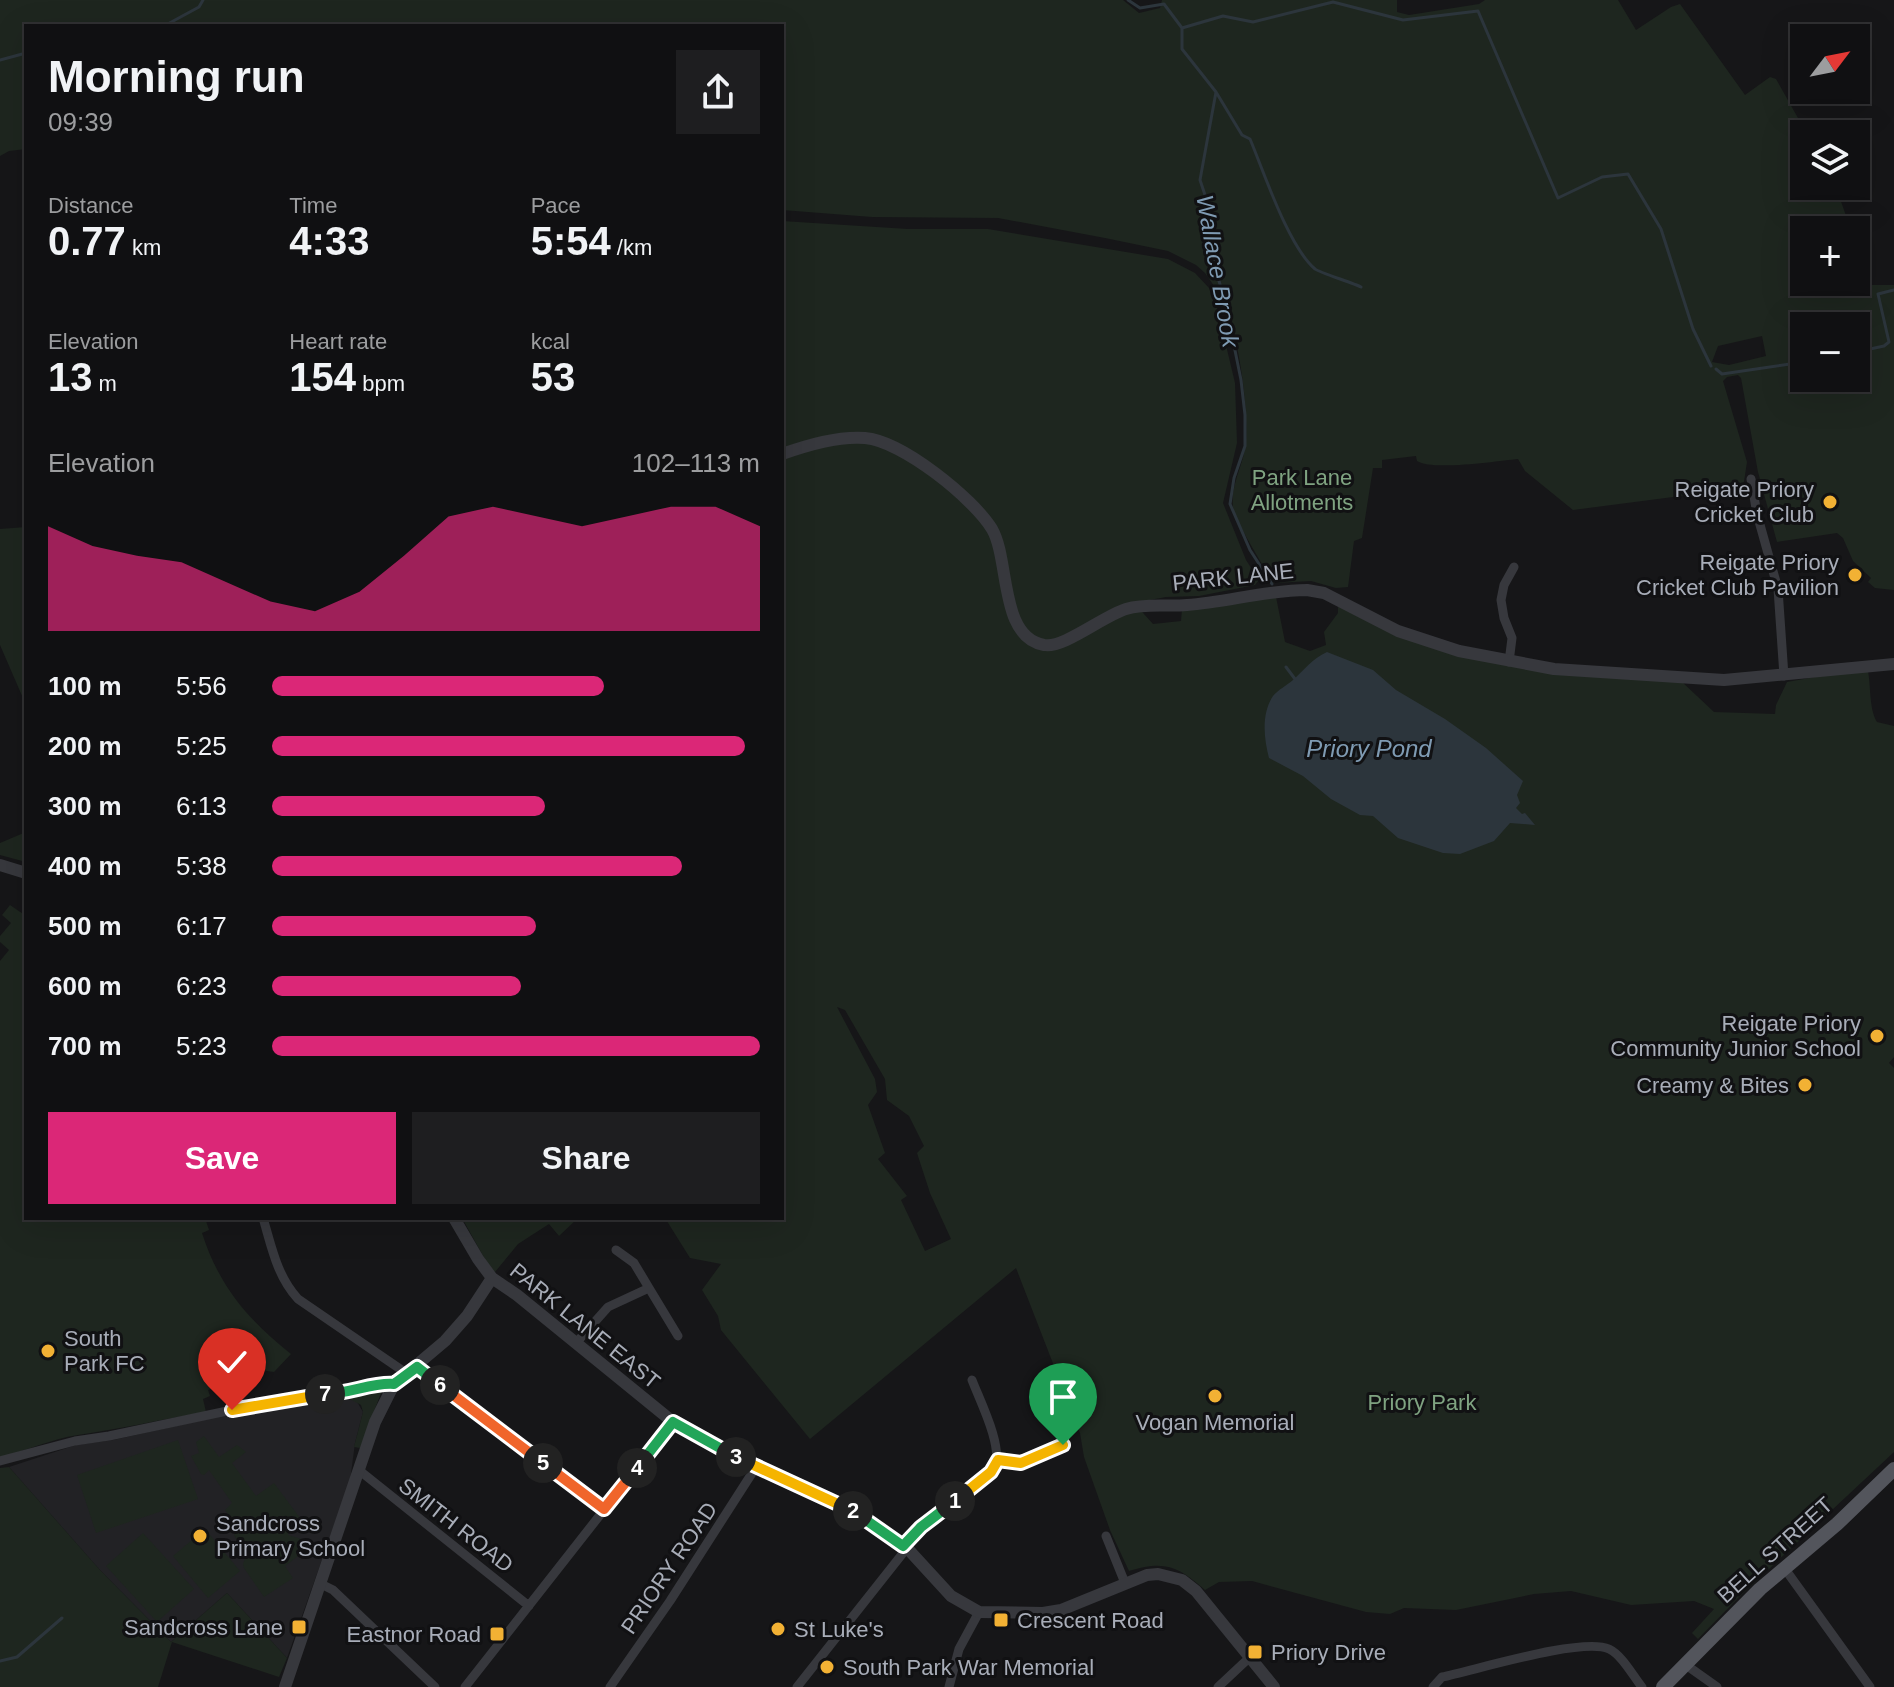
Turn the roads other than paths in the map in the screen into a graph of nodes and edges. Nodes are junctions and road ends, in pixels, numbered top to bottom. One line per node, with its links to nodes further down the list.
1 (784, 454): 4 (street, PARK LANE)
2 (1751, 479): 6 (street)
3 (1514, 567): 4 (street)
4 (1509, 662): 6 (street, PARK LANE)
5 (1894, 664): 6 (street, PARK LANE)
6 (1784, 676)
7 (0, 865): 8 (street)
8 (24, 872)
9 (264, 1220): 16 (street)
10 (455, 1220): 12 (street, PARK LANE EAST)
11 (616, 1250): 13 (street)
12 (492, 1278): 15 (street, PARK LANE EAST); 16 (street)
13 (649, 1288): 14 (street); 15 (street)
14 (678, 1336)
15 (576, 1343): 19 (street, PARK LANE EAST)
16 (411, 1370): 18 (street); 26 (street)
17 (972, 1380): 21 (street)
18 (394, 1384): 22 (street); 25 (street)
19 (673, 1422): 23 (street, PARK LANE EAST); 26 (street)
20 (1063, 1445): 21 (street)
21 (998, 1460): 28 (street)
22 (0, 1461)
23 (756, 1467): 28 (street, PARK LANE EAST); 39 (street, PRIORY ROAD)
24 (1894, 1469): 29 (main road, BELL STREET)
25 (360, 1471): 31 (street); 32 (street, SMITH ROAD)
26 (604, 1509): 32 (street)
27 (1106, 1536): 30 (street)
28 (905, 1547): 33 (street, PARK LANE EAST); 40 (street)
29 (1785, 1569): 35 (main road, BELL STREET); 48 (street)
30 (1125, 1583): 33 (street); 34 (street)
31 (321, 1584): 36 (street); 37 (street)
32 (529, 1606): 38 (street)
33 (979, 1612): 41 (street)
34 (1249, 1658): 42 (street); 43 (street)
35 (1686, 1665): 46 (main road, BELL STREET); 47 (street)
36 (285, 1687)
37 (435, 1687)
38 (465, 1687)
39 (610, 1687)
40 (797, 1687)
41 (949, 1687)
42 (1218, 1687)
43 (1274, 1687)
44 (1433, 1687): 45 (street)
45 (1642, 1687)
46 (1663, 1687)
47 (1717, 1687)
48 (1870, 1687)

